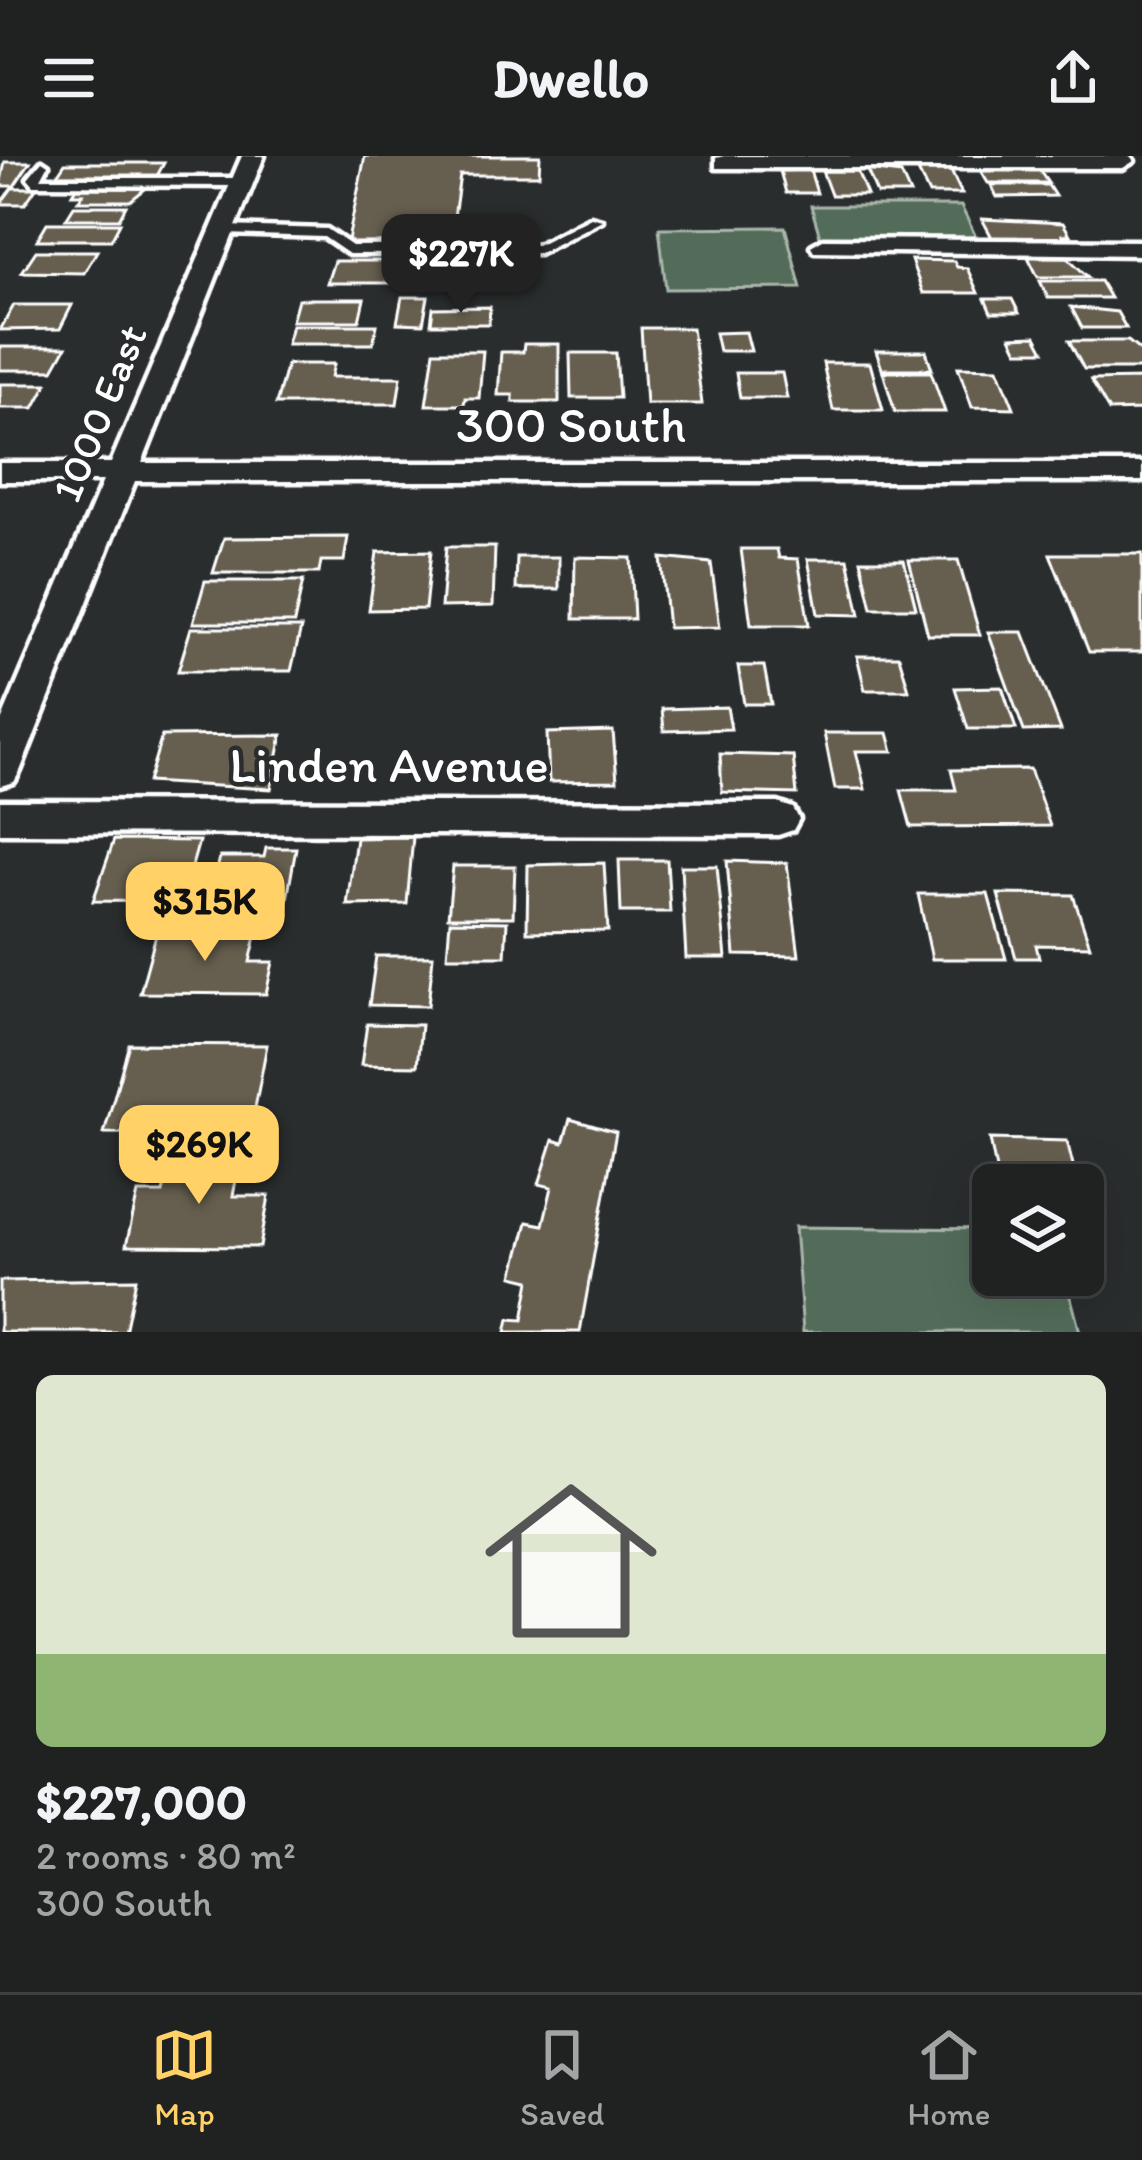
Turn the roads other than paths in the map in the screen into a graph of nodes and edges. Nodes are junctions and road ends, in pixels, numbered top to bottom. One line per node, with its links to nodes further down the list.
1 (1121, 158): 2 (street); 5 (street)
2 (724, 163)
3 (42, 165): 4 (lane)
4 (248, 169): 7 (street, 1000 East)
5 (1142, 188)
6 (596, 220): 7 (lane)
7 (223, 230): 11 (street, 1000 East)
8 (824, 246): 9 (street)
9 (1142, 248)
10 (0, 472): 11 (street, 300 South)
11 (123, 472): 12 (street, 300 South); 13 (street, 1000 East)
12 (1142, 472)
13 (0, 771)
14 (0, 817): 15 (street, Linden Avenue)
15 (778, 819)

